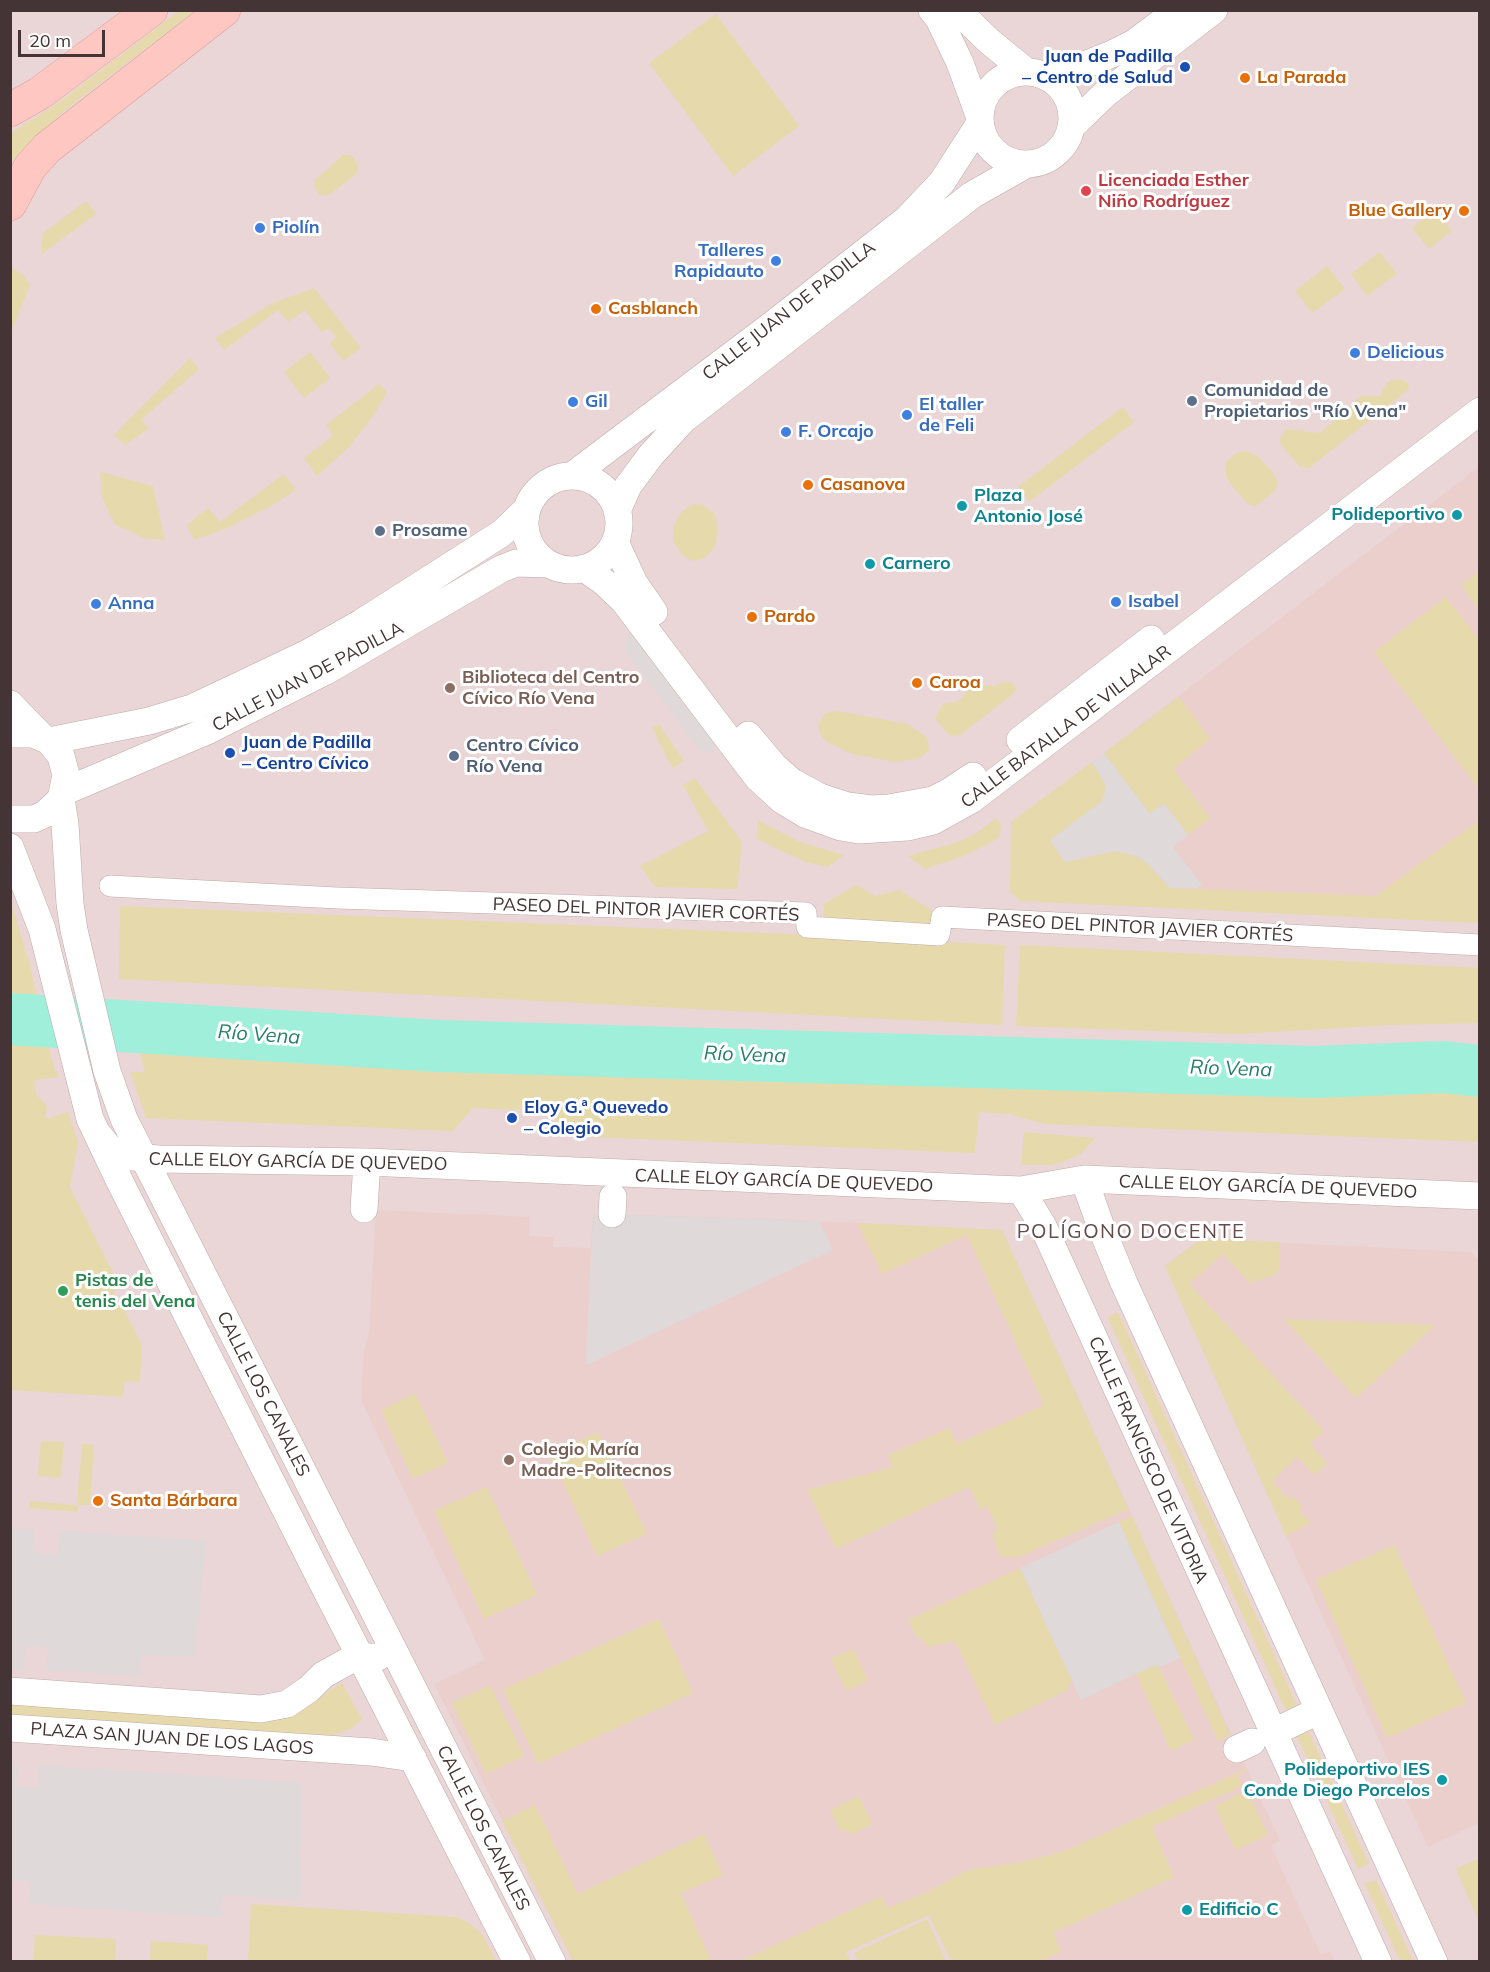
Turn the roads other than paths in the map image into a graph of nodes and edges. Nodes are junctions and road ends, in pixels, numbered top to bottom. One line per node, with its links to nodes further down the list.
1 (151, 10): 8 (main road)
2 (224, 10): 12 (main road)
3 (932, 10): 9 (street)
4 (957, 10): 7 (street)
5 (1178, 10): 7 (street)
6 (1214, 10): 10 (street)
7 (1036, 74): 9 (street); 10 (street)
8 (10, 110)
9 (980, 119): 11 (street); 15 (street, CALLE JUAN DE PADILLA)
10 (1072, 126): 11 (street)
11 (1025, 165): 17 (street, CALLE JUAN DE PADILLA)
12 (10, 204)
13 (1479, 390): 18 (street, CALLE BATALLA DE VILLALAR)
14 (1479, 411): 20 (street, CALLE BATALLA DE VILLALAR)
15 (573, 475): 16 (street); 17 (street)
16 (526, 510): 19 (street); 23 (street, CALLE JUAN DE PADILLA)
17 (617, 511): 18 (street)
18 (615, 542): 20 (street)
19 (549, 564): 20 (street); 24 (street, CALLE JUAN DE PADILLA)
20 (584, 568)
21 (10, 704): 23 (street)
22 (10, 734): 23 (street)
23 (46, 739): 24 (street, CALLE LOS CANALES)
24 (62, 795): 25 (street, CALLE JUAN DE PADILLA); 30 (street, CALLE LOS CANALES)
25 (10, 819)
26 (10, 847): 29 (street, CALLE LOS CANALES)
27 (110, 886): 28 (street, PASEO DEL PINTOR JAVIER CORTÉS)
28 (1479, 945)
29 (97, 1133): 30 (street, CALLE ELOY GARCÍA DE QUEVEDO); 36 (street, CALLE LOS CANALES)
30 (142, 1158): 31 (street, CALLE ELOY GARCÍA DE QUEVEDO); 39 (street, CALLE LOS CANALES)
31 (367, 1162): 33 (street, CALLE ELOY GARCÍA DE QUEVEDO); 35 (street)
32 (1084, 1179): 33 (street, CALLE ELOY GARCÍA DE QUEVEDO); 34 (street, CALLE ELOY GARCÍA DE QUEVEDO); 41 (street)
33 (1021, 1190): 44 (street, CALLE FRANCISCO DE VITORIA)
34 (1479, 1196)
35 (363, 1209)
36 (323, 1584): 37 (street, CALLE LOS CANALES); 38 (street)
37 (361, 1657): 38 (street, PLAZA SAN JUAN DE LOS LAGOS); 39 (street, PLAZA SAN JUAN DE LOS LAGOS); 42 (street, CALLE LOS CANALES)
38 (323, 1674): 40 (street, PLAZA SAN JUAN DE LOS LAGOS)
39 (406, 1675): 42 (street, PLAZA SAN JUAN DE LOS LAGOS); 47 (street, CALLE LOS CANALES)
40 (10, 1691)
41 (1318, 1711): 44 (street); 52 (street)
42 (393, 1719): 45 (street, PLAZA SAN JUAN DE LOS LAGOS); 46 (street, CALLE LOS CANALES)
43 (10, 1728): 45 (street, PLAZA SAN JUAN DE LOS LAGOS)
44 (1254, 1741): 51 (street, CALLE FRANCISCO DE VITORIA)
45 (333, 1749): 46 (street, PLAZA SAN JUAN DE LOS LAGOS)
46 (414, 1758): 48 (street, CALLE LOS CANALES)
47 (508, 1877): 48 (street); 50 (street, CALLE LOS CANALES)
48 (480, 1890): 49 (street, CALLE LOS CANALES)
49 (517, 1962)
50 (552, 1962)
51 (1378, 1962)
52 (1434, 1962)

